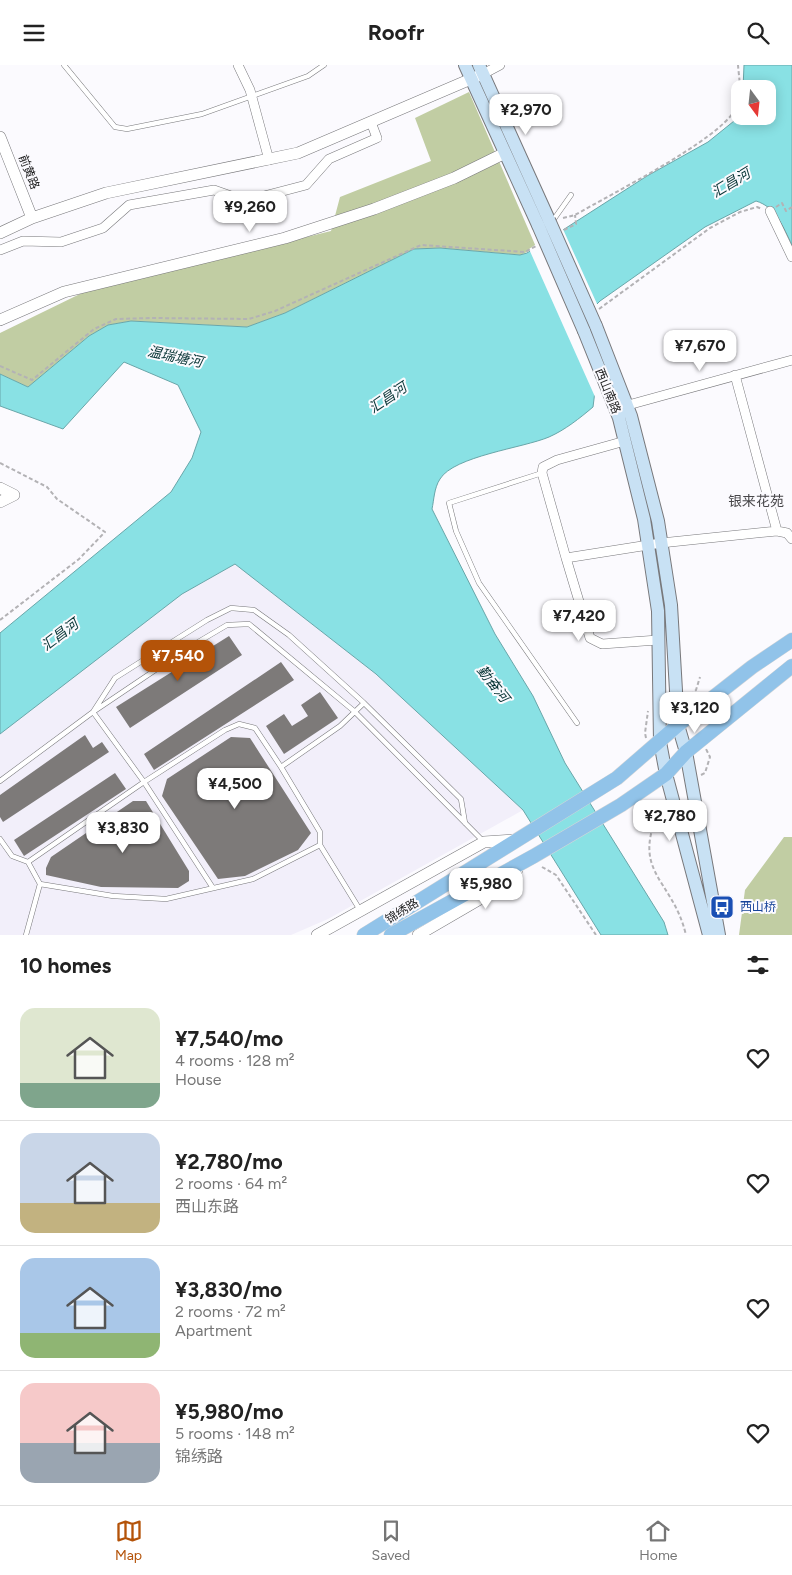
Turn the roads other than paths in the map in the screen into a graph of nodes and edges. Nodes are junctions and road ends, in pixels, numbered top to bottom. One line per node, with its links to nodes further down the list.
1 (64, 65): 7 (lane)
2 (238, 65): 7 (street)
3 (324, 65): 7 (lane)
4 (464, 65): 6 (main road, 西山南路)
5 (500, 65): 6 (street)
6 (478, 73): 8 (street); 10 (main road, 西山南路); 15 (main road, 西山南路)
7 (252, 96): 11 (street)
8 (371, 122): 11 (street); 17 (street)
9 (0, 137): 14 (street, 前黄路)
10 (505, 153): 15 (main road, 西山南路); 19 (street)
11 (269, 160): 14 (street)
12 (571, 195): 15 (lane)
13 (770, 211): 18 (street)
14 (32, 218): 16 (street)
15 (547, 221): 22 (main road, 西山南路, bridge)
16 (0, 233)
17 (0, 250)
18 (792, 257)
19 (0, 320)
20 (792, 360): 21 (street)
21 (735, 375): 22 (street); 27 (street)
22 (621, 407): 23 (main road, 西山南路); 29 (main road, 西山南路)
23 (625, 441): 24 (street); 30 (main road, 西山南路)
24 (542, 473): 31 (street); 38 (lane)
25 (0, 487): 26 (street)
26 (0, 503)
27 (777, 531): 28 (street); 29 (street)
28 (792, 539)
29 (661, 543): 30 (street); 39 (main road, 西山南路)
30 (648, 545): 31 (street); 32 (main road, 西山南路)
31 (566, 558): 32 (street)
32 (658, 640): 40 (main road, 西山南路)
33 (792, 640): 39 (main road)
34 (792, 667): 41 (main road)
35 (364, 703): 36 (lane); 37 (lane); 46 (lane)
36 (354, 711): 37 (lane); 42 (lane); 46 (lane)
37 (93, 712): 44 (lane); 45 (lane)
38 (577, 723)
39 (678, 725): 40 (main road); 41 (main road, 西山南路)
40 (660, 742): 43 (main road, 西山南路); 48 (main road, 锦绣路)
41 (686, 751): 43 (main road); 62 (main road, 西山南路)
42 (281, 767): 45 (lane); 50 (lane)
43 (666, 774): 51 (main road, 锦绣路); 61 (main road, 西山南路)
44 (0, 781)
45 (144, 782): 52 (lane); 54 (lane)
46 (465, 823): 49 (lane)
47 (0, 839): 52 (lane)
48 (518, 840): 49 (street); 58 (main road, 锦绣路)
49 (484, 842): 55 (street)
50 (320, 845): 54 (lane); 55 (lane)
51 (538, 861): 59 (main road, 锦绣路); 60 (street)
52 (28, 862): 53 (lane)
53 (40, 884): 54 (lane); 56 (lane)
54 (212, 889)
55 (361, 912): 57 (street)
56 (26, 935)
57 (318, 935)
58 (364, 935)
59 (391, 935)
60 (418, 935)
61 (709, 935)
62 (719, 935)

